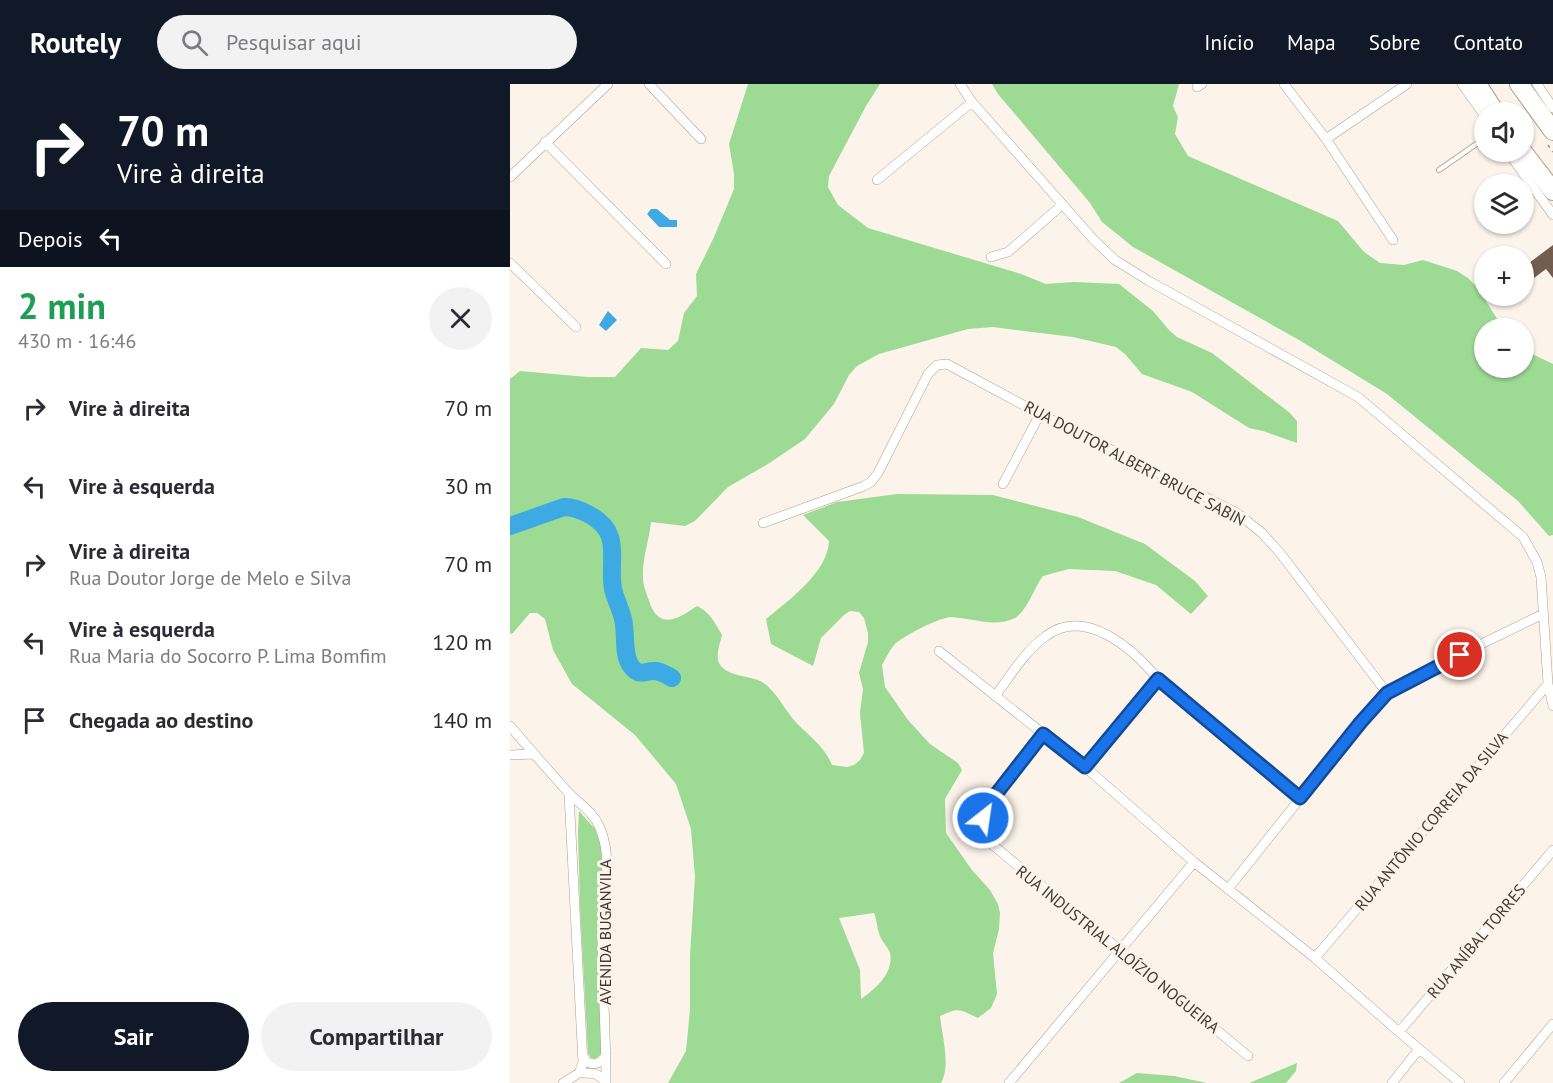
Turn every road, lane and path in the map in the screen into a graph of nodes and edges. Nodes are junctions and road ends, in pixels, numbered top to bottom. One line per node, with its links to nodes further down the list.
1 (608, 84): 16 (street)
2 (649, 84): 14 (street)
3 (960, 84): 10 (street)
4 (1284, 84): 15 (street)
5 (1407, 84): 15 (street)
6 (1462, 84): 11 (street)
7 (1477, 84): 12 (highway)
8 (1519, 84): 13 (highway)
9 (1537, 84): 13 (street)
10 (972, 102): 21 (street); 24 (street)
11 (1475, 102)
12 (1489, 102)
13 (1551, 120)
14 (701, 139)
15 (1326, 139): 26 (street)
16 (546, 142): 20 (street); 29 (street)
17 (1474, 146): 19 (lane)
18 (1531, 162): 23 (highway)
19 (1440, 170)
20 (510, 177)
21 (877, 180)
22 (1534, 189): 25 (street)
23 (1553, 191)
24 (1062, 205): 27 (street); 34 (street)
25 (1553, 215)
26 (1393, 240)
27 (991, 257)
28 (510, 263): 30 (street)
29 (666, 264)
30 (576, 327)
31 (1040, 414): 32 (street); 33 (street, RUA DOUTOR ALBERT BRUCE SABIN); 39 (street, RUA DOUTOR ALBERT BRUCE SABIN)
32 (1003, 484)
33 (763, 523)
34 (1543, 614): 36 (street); 39 (street)
35 (939, 651): 40 (street)
36 (1549, 651): 38 (street)
37 (1158, 679): 40 (street); 46 (street); 48 (street)
38 (1548, 684): 41 (street); 53 (street, RUA ANTÔNIO CORREIA DA SILVA)
39 (1387, 693): 48 (street)
40 (995, 696): 43 (street)
41 (1553, 706)
42 (510, 726): 44 (street, AVENIDA BUGANVILA)
43 (1043, 734): 46 (street); 52 (street, RUA INDUSTRIAL ALOÍZIO NOGUEIRA)
44 (534, 754): 45 (street); 47 (street, AVENIDA BUGANVILA)
45 (510, 755)
46 (1085, 767): 50 (street)
47 (569, 794): 57 (street, AVENIDA BUGANVILA); 59 (street, AVENIDA BUGANVILA)
48 (1300, 798): 51 (street)
49 (1553, 850): 55 (street, RUA ANÍBAL TORRES)
50 (1194, 862): 51 (street); 52 (street)
51 (1228, 889): 53 (street)
52 (1119, 950): 58 (street, RUA INDUSTRIAL ALOÍZIO NOGUEIRA); 62 (street)
53 (1315, 958): 55 (street)
54 (1553, 1024): 65 (street)
55 (1399, 1032): 56 (street)
56 (1419, 1049): 63 (street); 64 (street)
57 (606, 1055): 59 (street); 61 (street, AVENIDA BUGANVILA)
58 (1248, 1056)
59 (582, 1065): 60 (street); 61 (street)
60 (562, 1083)
61 (606, 1083)
62 (1009, 1083)
63 (1392, 1083)
64 (1460, 1083)
65 (1504, 1083)

